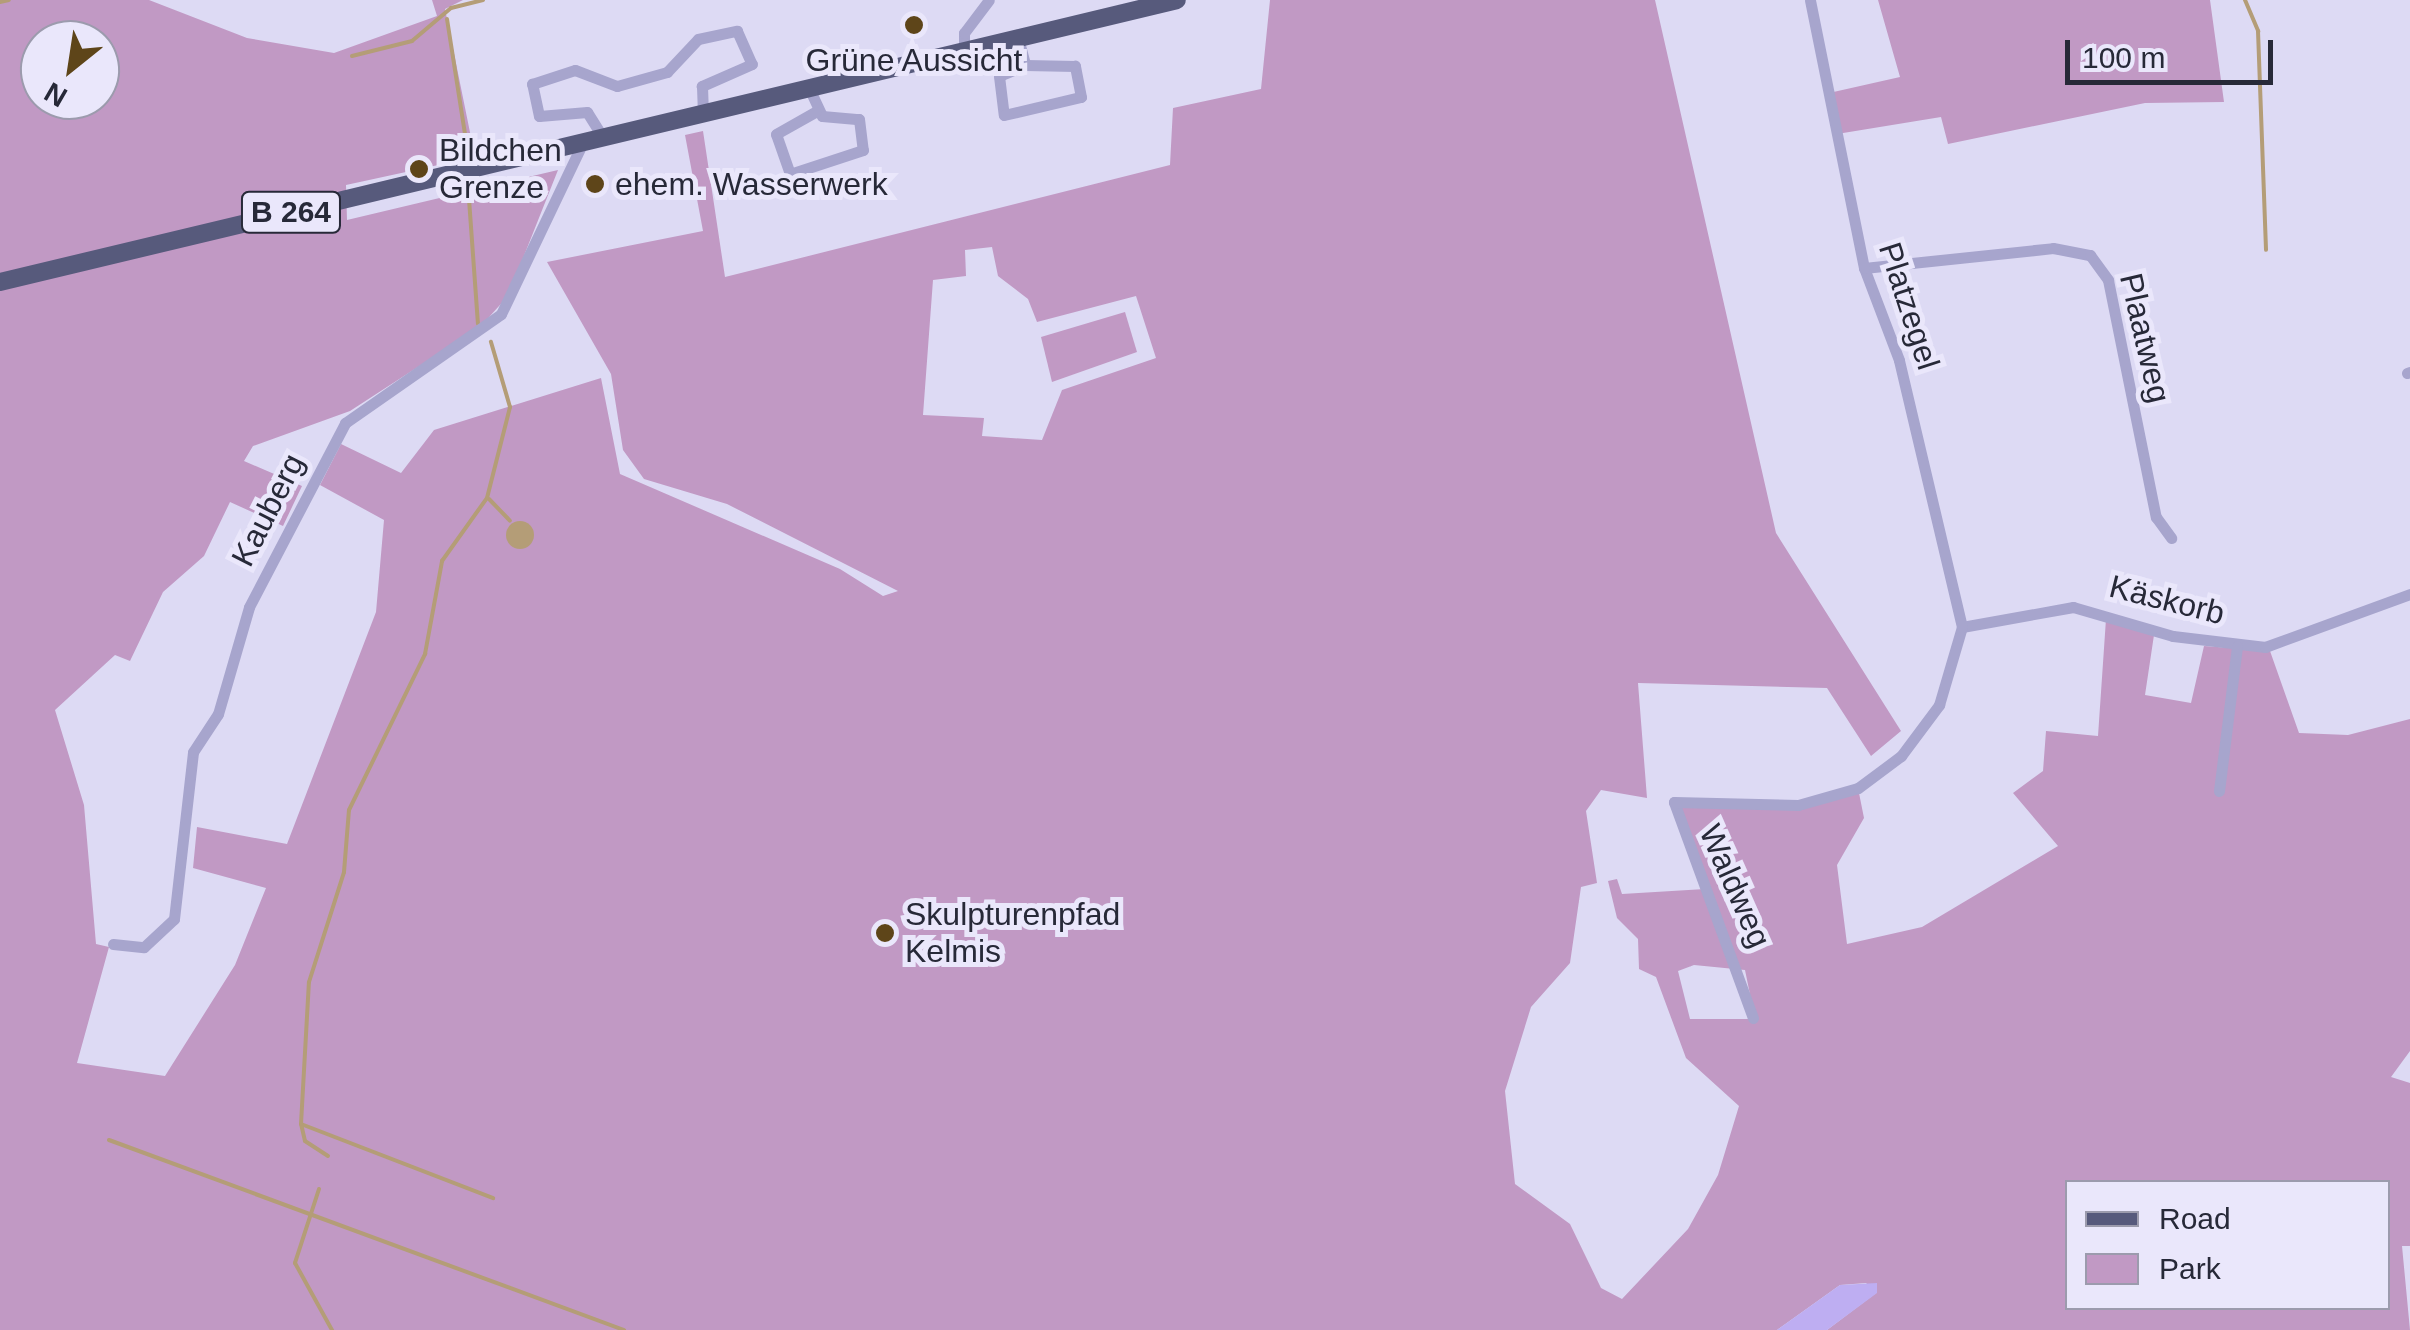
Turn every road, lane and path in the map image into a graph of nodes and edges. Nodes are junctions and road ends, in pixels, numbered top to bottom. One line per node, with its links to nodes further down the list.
1 (990, 0): 5 (street)
2 (1176, 0): 4 (main road)
3 (1810, 0): 12 (street, Platzegel)
4 (1018, 38): 5 (main road); 6 (street)
5 (964, 52): 7 (main road)
6 (1025, 65): 6 (street)
7 (809, 88): 8 (main road); 9 (street)
8 (703, 112): 10 (main road); 10 (street)
9 (816, 112): 9 (street)
10 (602, 136): 11 (main road)
11 (583, 142): 13 (main road, B 264); 19 (street, Kauberg)
12 (1864, 268): 14 (street, Plaatweg); 16 (street, Platzegel)
13 (0, 282)
14 (2171, 538)
15 (2410, 594): 17 (street, Käskorb)
16 (1962, 627): 17 (street, Käskorb); 20 (street, Waldweg)
17 (2237, 646): 18 (street)
18 (2219, 791)
19 (113, 944)
20 (1753, 1018)

